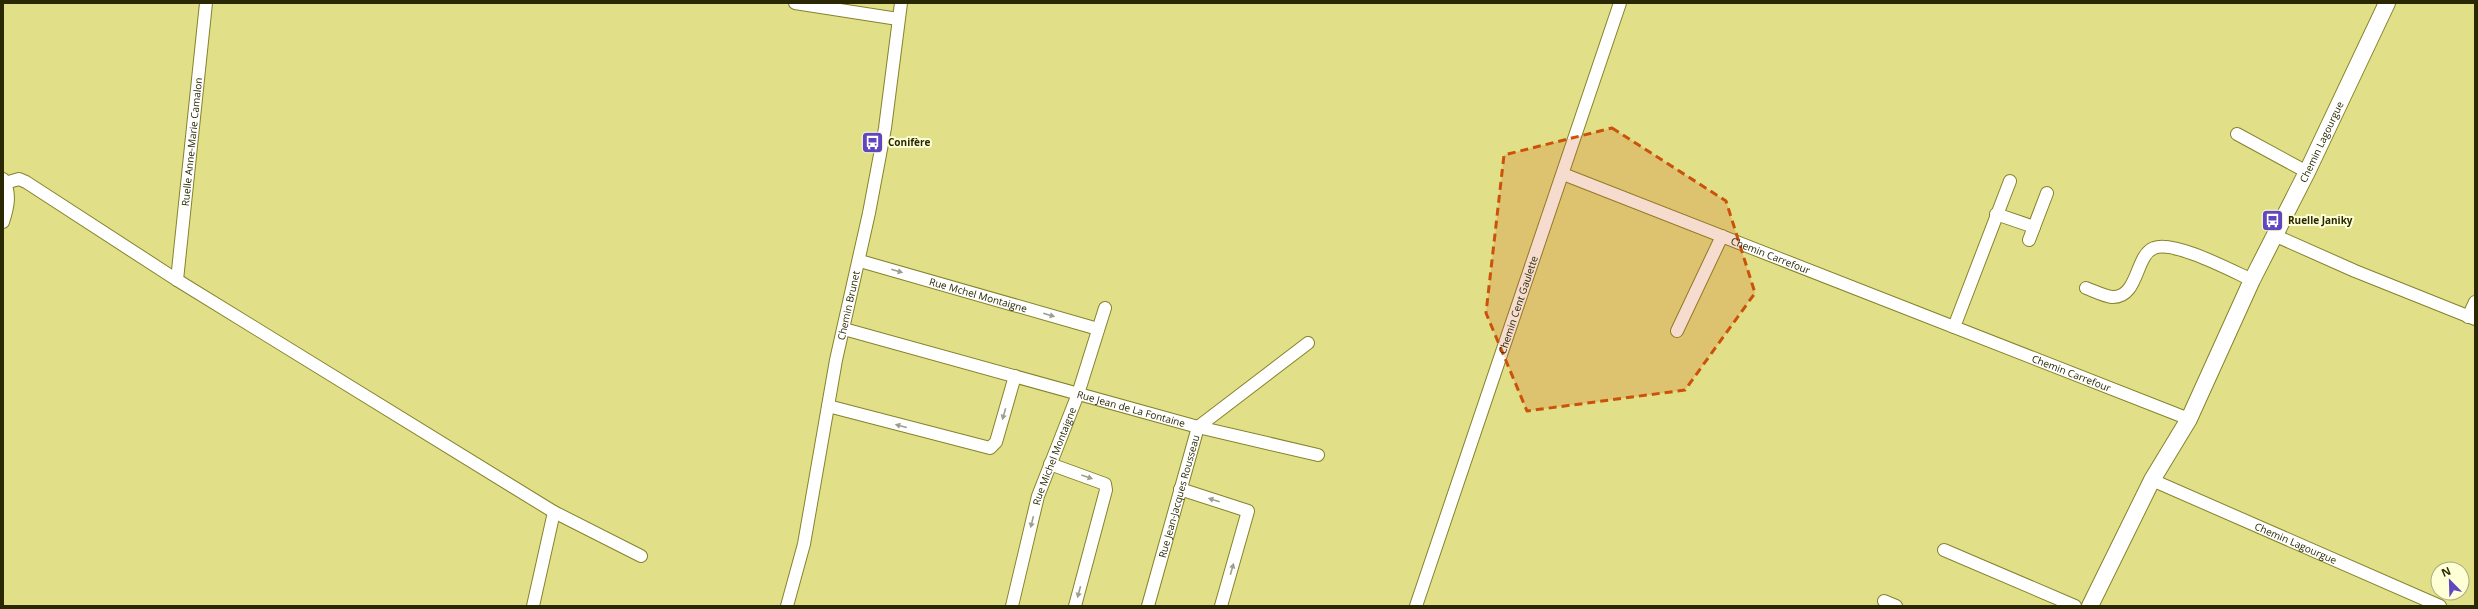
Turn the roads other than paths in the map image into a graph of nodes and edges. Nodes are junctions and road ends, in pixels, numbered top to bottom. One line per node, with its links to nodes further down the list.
1 (206, 3): 20 (street, Ruelle Anne-Marie Camalon)
2 (795, 3): 6 (street)
3 (901, 3): 6 (street, Chemin Brunet)
4 (1620, 3): 9 (street, Chemin Cent Gaulette)
5 (2387, 3): 8 (street, Chemin Lagourgue)
6 (898, 19): 19 (street, Chemin Brunet)
7 (2237, 134): 8 (street)
8 (2307, 172): 16 (street, Chemin Lagourgue)
9 (1563, 174): 17 (street, Chemin Carrefour); 50 (street, Chemin Cent Gaulette)
10 (4, 181): 14 (street); 20 (street)
11 (2010, 181): 13 (street)
12 (2047, 193): 15 (street)
13 (1996, 214): 15 (street); 26 (street)
14 (3, 222)
15 (2034, 227): 18 (street)
16 (2274, 235): 21 (street, Chemin Lagourgue); 25 (street)
17 (1722, 236): 26 (street, Chemin Carrefour); 29 (street, Chemin Carrefour)
18 (2029, 240)
19 (860, 261): 27 (street, Chemin Brunet); 28 (street, Rue Mchel Montaigne, one-way to 28)
20 (177, 280): 40 (street)
21 (2252, 280): 22 (street); 34 (street, Chemin Lagourgue)
22 (2086, 288)
23 (2475, 302): 25 (street)
24 (1105, 308): 28 (street, Rue Michel Montaigne)
25 (2472, 318)
26 (1954, 327): 34 (street, Chemin Carrefour)
27 (844, 329): 31 (street, Rue Jean de La Fontaine); 33 (street, Chemin Brunet)
28 (1098, 329): 32 (street, Rue Michel Montaigne)
29 (1677, 331)
30 (1308, 343): 35 (street, Rue Jean-Jacques Rousseau)
31 (1015, 376): 32 (street, Rue Jean de La Fontaine); 33 (street, one-way to 33)
32 (1078, 394): 35 (street, Rue Jean de La Fontaine); 37 (street, Rue Michel Montaigne)
33 (828, 406): 46 (street, Chemin Brunet)
34 (2189, 419): 38 (street, Chemin Lagourgue)
35 (1198, 427): 36 (street, Rue Jean de La Fontaine); 39 (street, Rue Jean-Jacques Rousseau)
36 (1318, 455)
37 (1050, 464): 44 (street, Rue Michel Montaigne, one-way to 44); 47 (street, one-way to 47)
38 (2152, 480): 53 (street, Chemin Lagourgue); 54 (street, Chemin Lagourgue)
39 (1180, 489): 48 (street, Rue Jean-Jacques Rousseau); 49 (street, one-way to 39)
40 (554, 512): 42 (street); 45 (street)
41 (1944, 550): 52 (street)
42 (640, 556)
43 (1884, 601): 51 (street)
44 (1014, 605)
45 (533, 606)
46 (787, 606)
47 (1075, 606)
48 (1148, 606)
49 (1221, 606)
50 (1416, 606)
51 (1896, 606)
52 (2074, 606)
53 (2090, 606)
54 (2440, 606)

